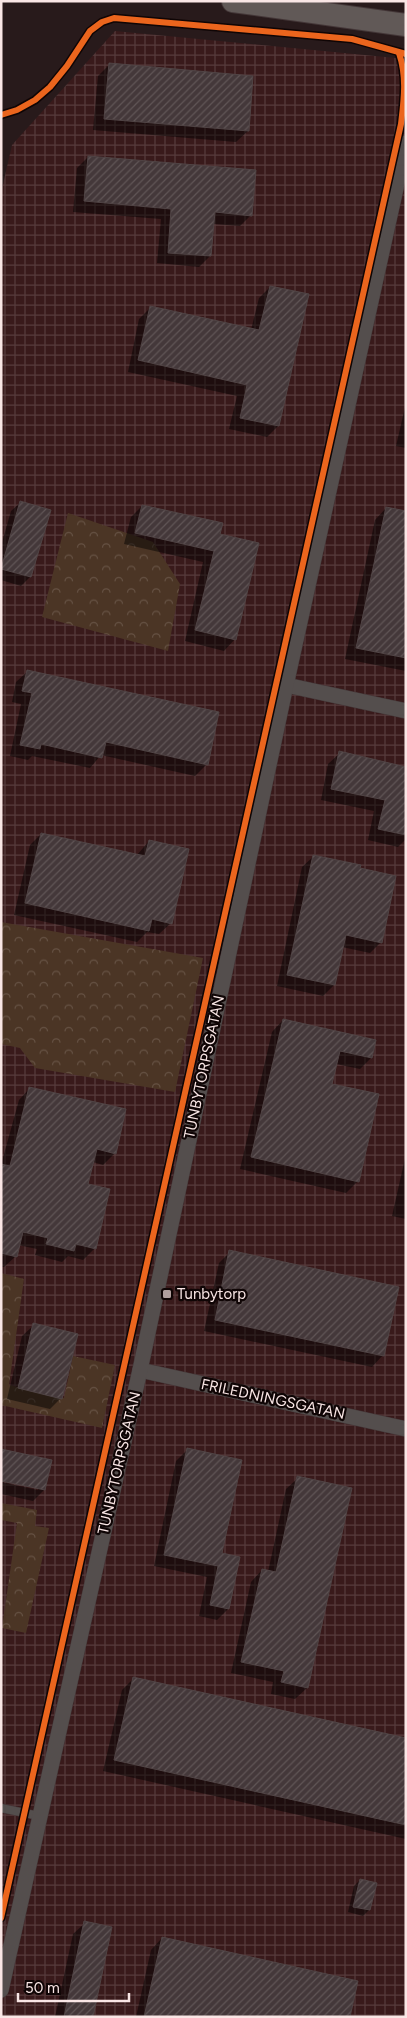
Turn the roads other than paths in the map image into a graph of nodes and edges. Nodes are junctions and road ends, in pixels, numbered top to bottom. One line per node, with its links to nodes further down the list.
1 (233, 1): 2 (street)
2 (307, 6): 3 (street)
3 (406, 25)
4 (406, 143): 5 (street, TUNBYTORPSGATAN)
5 (286, 685): 6 (street); 7 (street, TUNBYTORPSGATAN)
6 (406, 711)
7 (140, 1370): 8 (street, FRILEDNINGSGATAN); 10 (street, TUNBYTORPSGATAN)
8 (406, 1428)
9 (1, 1808): 10 (lane)
10 (39, 1816): 11 (street, TUNBYTORPSGATAN)
11 (1, 1990)

